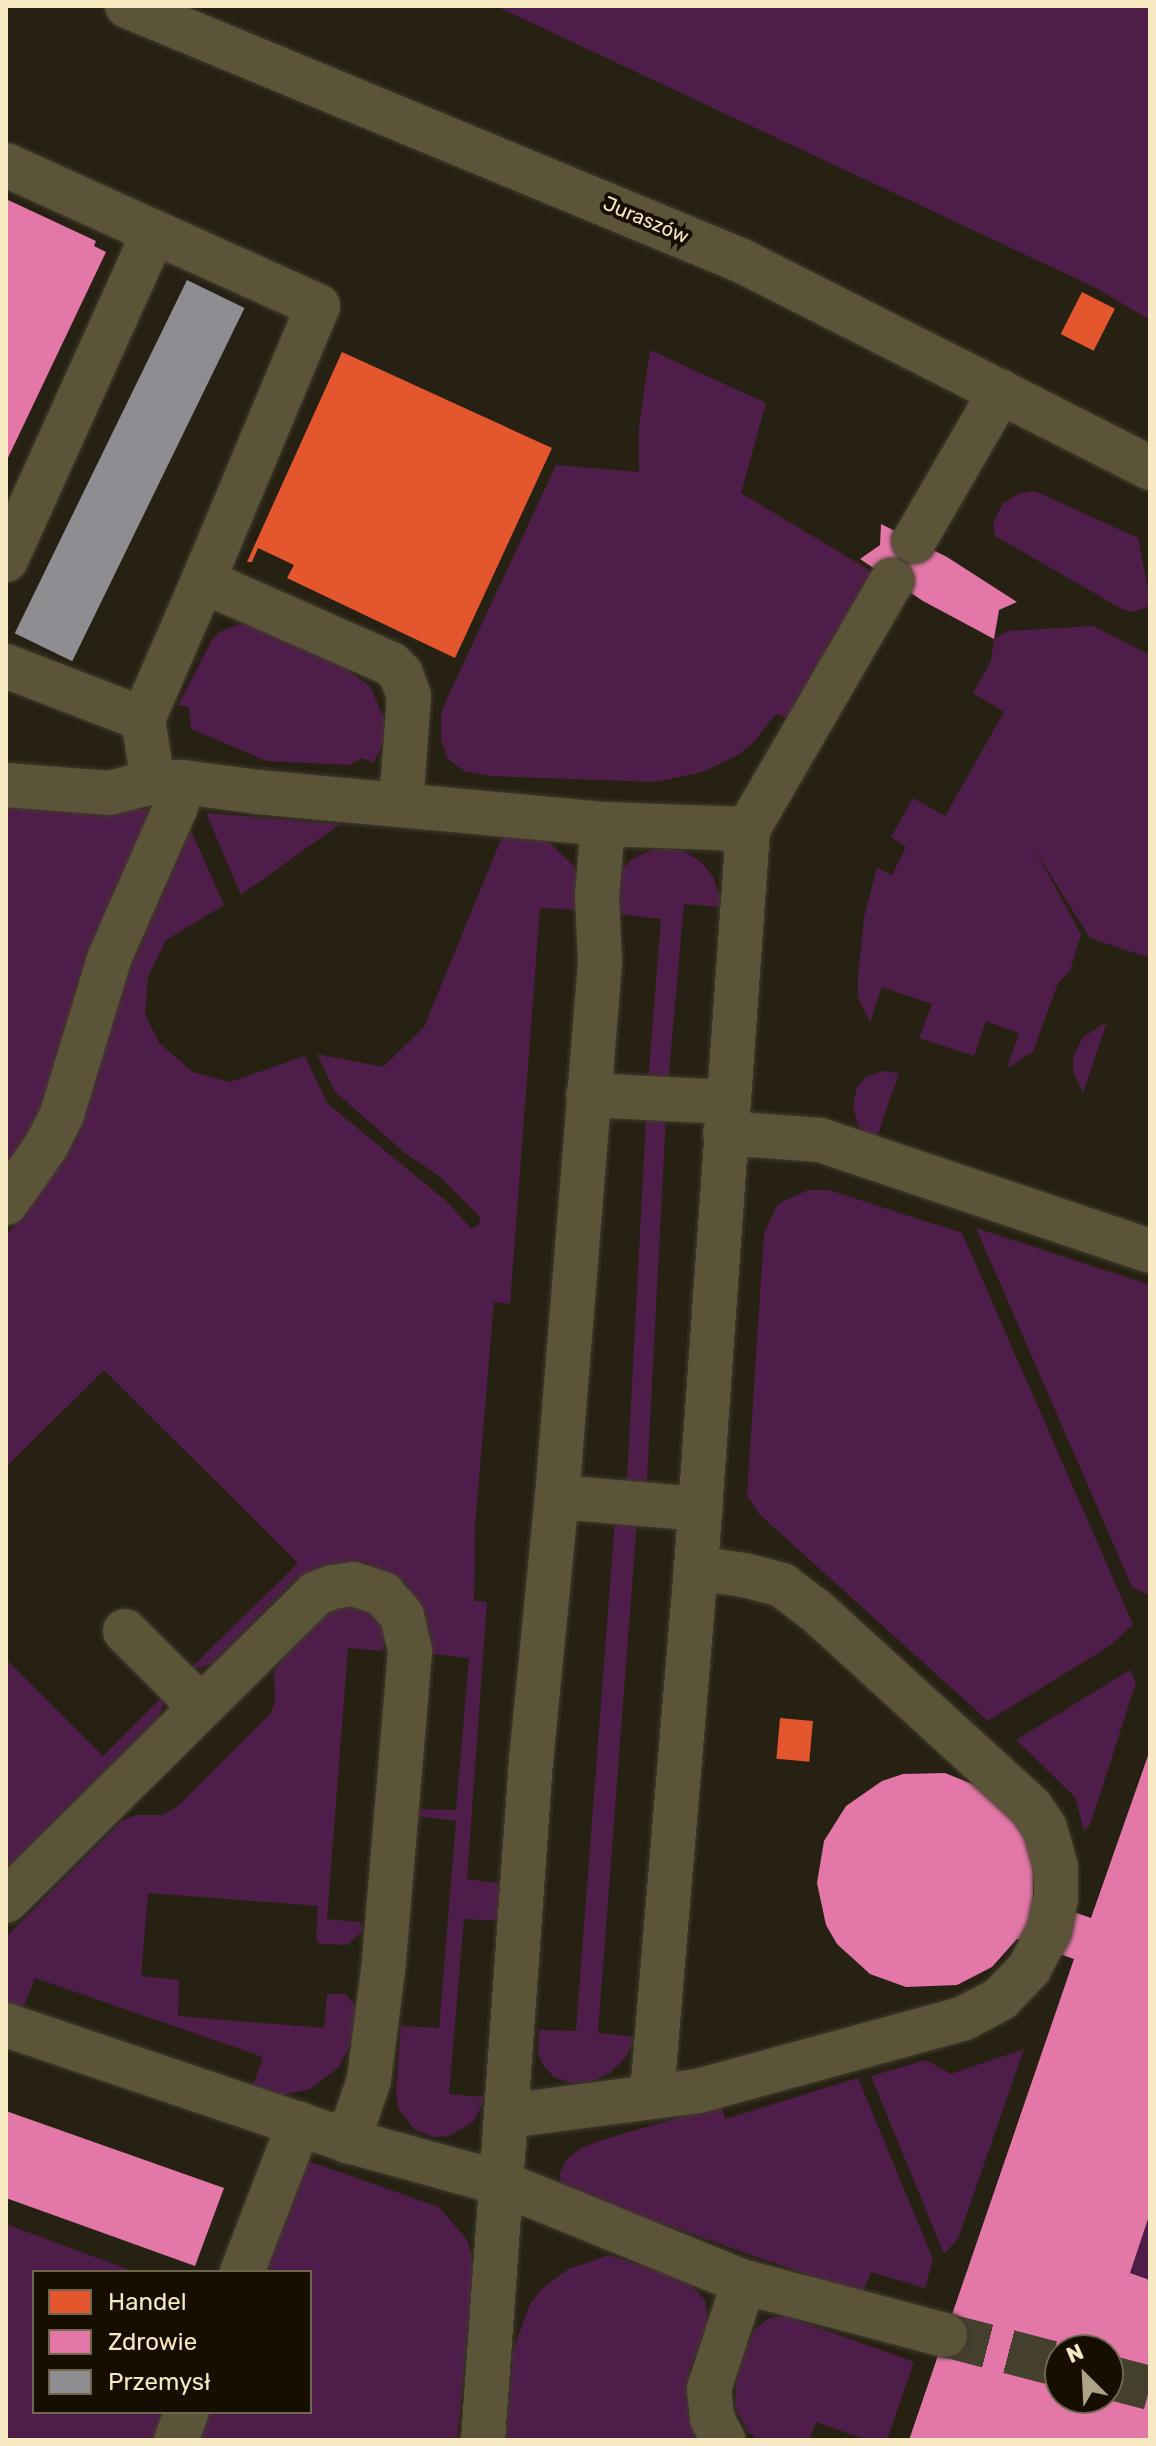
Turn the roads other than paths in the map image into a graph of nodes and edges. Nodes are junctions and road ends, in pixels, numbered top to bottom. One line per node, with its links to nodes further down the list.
1 (127, 6): 4 (street, Juraszów)
2 (6, 165): 3 (street)
3 (154, 232): 7 (street); 8 (street)
4 (1001, 391): 5 (street, Juraszów); 6 (street)
5 (1150, 468)
6 (914, 541)
7 (6, 560)
8 (203, 581): 11 (street); 14 (street)
9 (892, 581): 16 (street)
10 (6, 666): 11 (street)
11 (143, 719): 12 (street)
12 (168, 782): 13 (street); 14 (street); 19 (street)
13 (6, 785)
14 (401, 804): 15 (street)
15 (603, 824): 16 (street); 17 (street)
16 (748, 829): 18 (street)
17 (588, 1095): 18 (street); 21 (street)
18 (726, 1118): 20 (street); 22 (street)
19 (6, 1203)
20 (1150, 1251)
21 (557, 1497): 22 (street); 29 (street)
22 (700, 1509): 23 (street)
23 (696, 1568): 28 (street); 28 (street)
24 (125, 1631): 25 (street)
25 (201, 1707): 26 (street); 31 (street)
26 (6, 1901)
27 (6, 2025): 30 (street)
28 (652, 2094): 29 (street)
29 (506, 2116): 32 (street)
30 (299, 2124): 31 (street); 33 (street)
31 (348, 2141): 32 (street)
32 (501, 2183): 34 (street); 38 (street)
33 (243, 2270)
34 (744, 2282): 35 (street); 39 (street)
35 (945, 2335)
36 (186, 2414): 37 (street)
37 (176, 2440)
38 (483, 2440)
39 (723, 2440)

